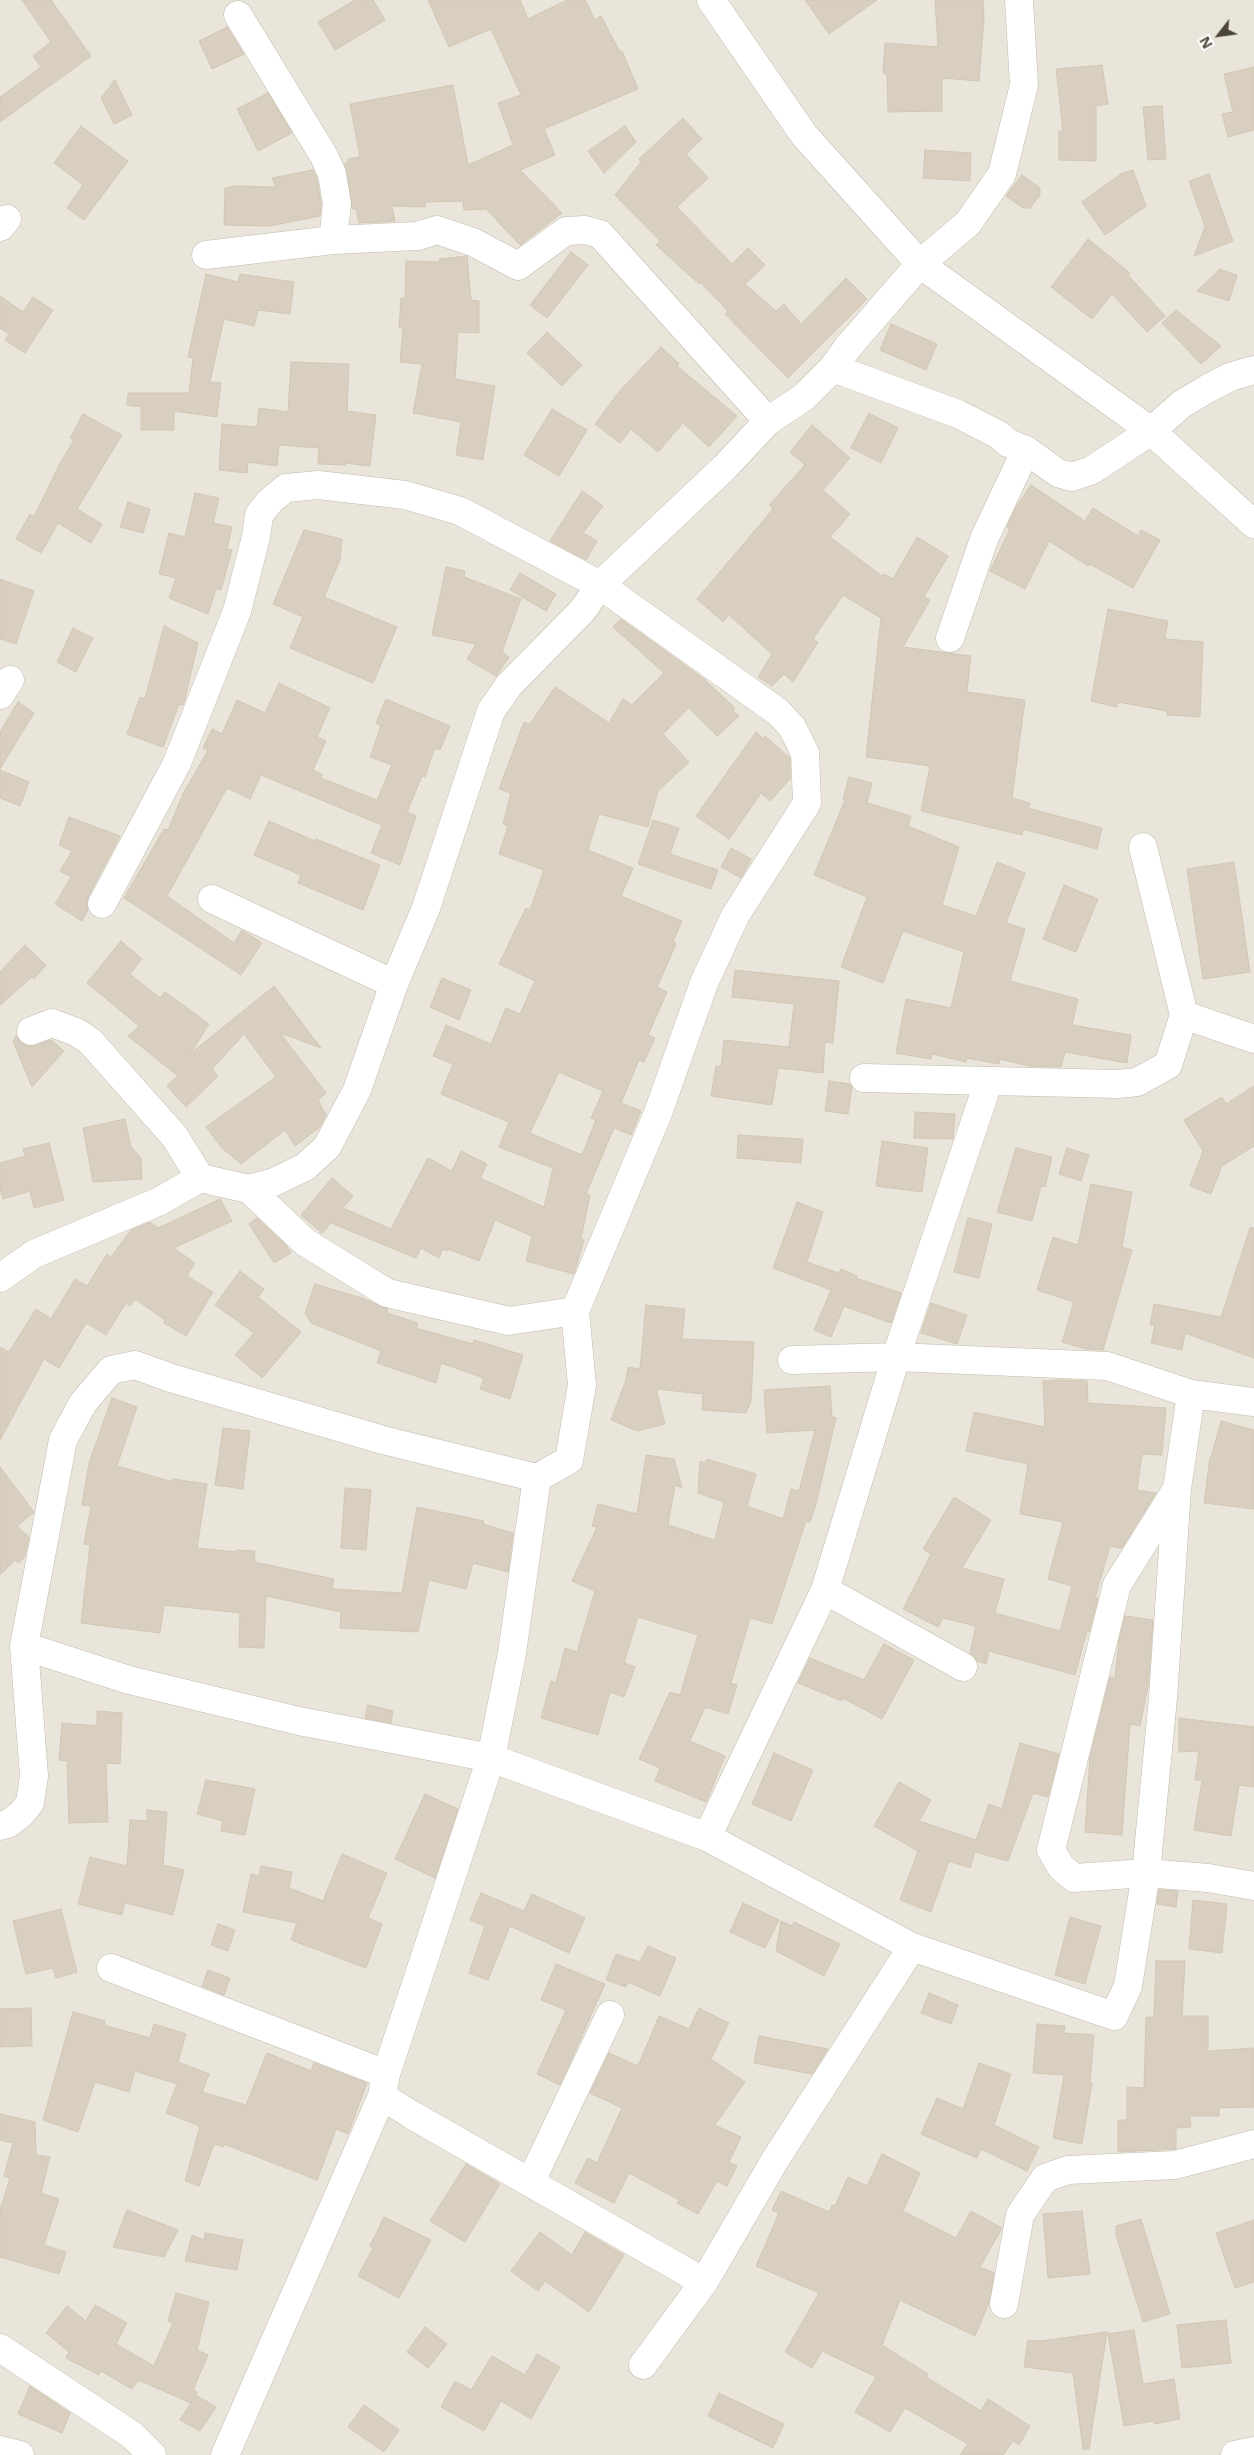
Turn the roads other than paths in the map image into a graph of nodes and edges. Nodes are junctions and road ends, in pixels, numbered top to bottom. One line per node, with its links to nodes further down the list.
1 (711, 0): 6 (street)
2 (1018, 0): 6 (street)
3 (238, 15): 4 (street)
4 (333, 240): 5 (street); 9 (street)
5 (206, 255)
6 (920, 264): 7 (street); 10 (street)
7 (833, 368): 9 (street); 11 (street)
8 (1254, 370): 10 (street)
9 (768, 421): 13 (street)
10 (1151, 431): 11 (street); 12 (street)
11 (1026, 450): 14 (street)
12 (1254, 524)
13 (600, 585): 17 (street); 18 (street); 27 (street)
14 (950, 638)
15 (1143, 847): 19 (street)
16 (212, 899): 18 (street)
17 (102, 904)
18 (394, 984): 25 (street)
19 (1184, 1015): 21 (street); 23 (street)
20 (31, 1031): 24 (street)
21 (1254, 1039)
22 (864, 1078): 23 (street)
23 (988, 1082): 28 (street)
24 (200, 1178): 25 (street); 26 (street)
25 (249, 1189): 27 (street)
26 (0, 1278)
27 (575, 1311): 32 (street)
28 (896, 1356): 29 (street); 30 (street); 34 (street)
29 (792, 1360)
30 (1191, 1394): 31 (street); 33 (street)
31 (1254, 1402)
32 (537, 1478): 35 (street); 37 (street)
33 (1177, 1489): 40 (street); 40 (street)
34 (824, 1590): 36 (street); 39 (street)
35 (24, 1646): 37 (street); 38 (street)
36 (963, 1667)
37 (491, 1758): 39 (street); 45 (street)
38 (0, 1826)
39 (707, 1837): 42 (street)
40 (1146, 1873): 41 (street); 42 (street)
41 (1254, 1886)
42 (912, 1947): 48 (street)
43 (111, 1968): 45 (street)
44 (610, 2015): 47 (street)
45 (384, 2085): 47 (street); 56 (street)
46 (1254, 2144): 49 (street)
47 (531, 2181): 48 (street)
48 (704, 2282): 51 (street)
49 (1004, 2304)
50 (0, 2348): 55 (street)
51 (643, 2365)
52 (0, 2450): 54 (street)
53 (1254, 2451): 57 (street)
54 (20, 2455)
55 (152, 2455)
56 (225, 2455)
57 (1235, 2455)

